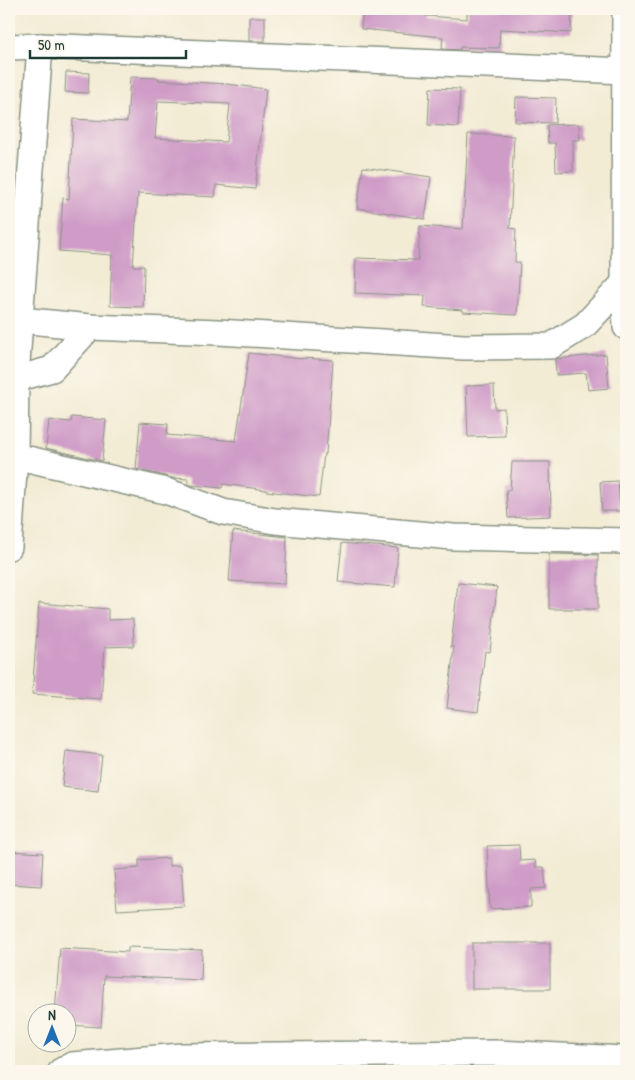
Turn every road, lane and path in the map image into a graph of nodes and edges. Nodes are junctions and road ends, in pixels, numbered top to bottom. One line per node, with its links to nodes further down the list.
1 (625, 9): 4 (street)
2 (40, 46): 3 (street); 4 (street); 6 (street)
3 (9, 47)
4 (625, 72): 5 (street)
5 (624, 283): 7 (street); 8 (street)
6 (20, 320): 7 (street); 9 (street)
7 (90, 327): 9 (street)
8 (626, 327)
9 (12, 380): 10 (street)
10 (15, 456): 11 (street); 12 (street)
11 (626, 541)
12 (9, 548)
13 (626, 1059): 14 (street)
14 (61, 1071)

